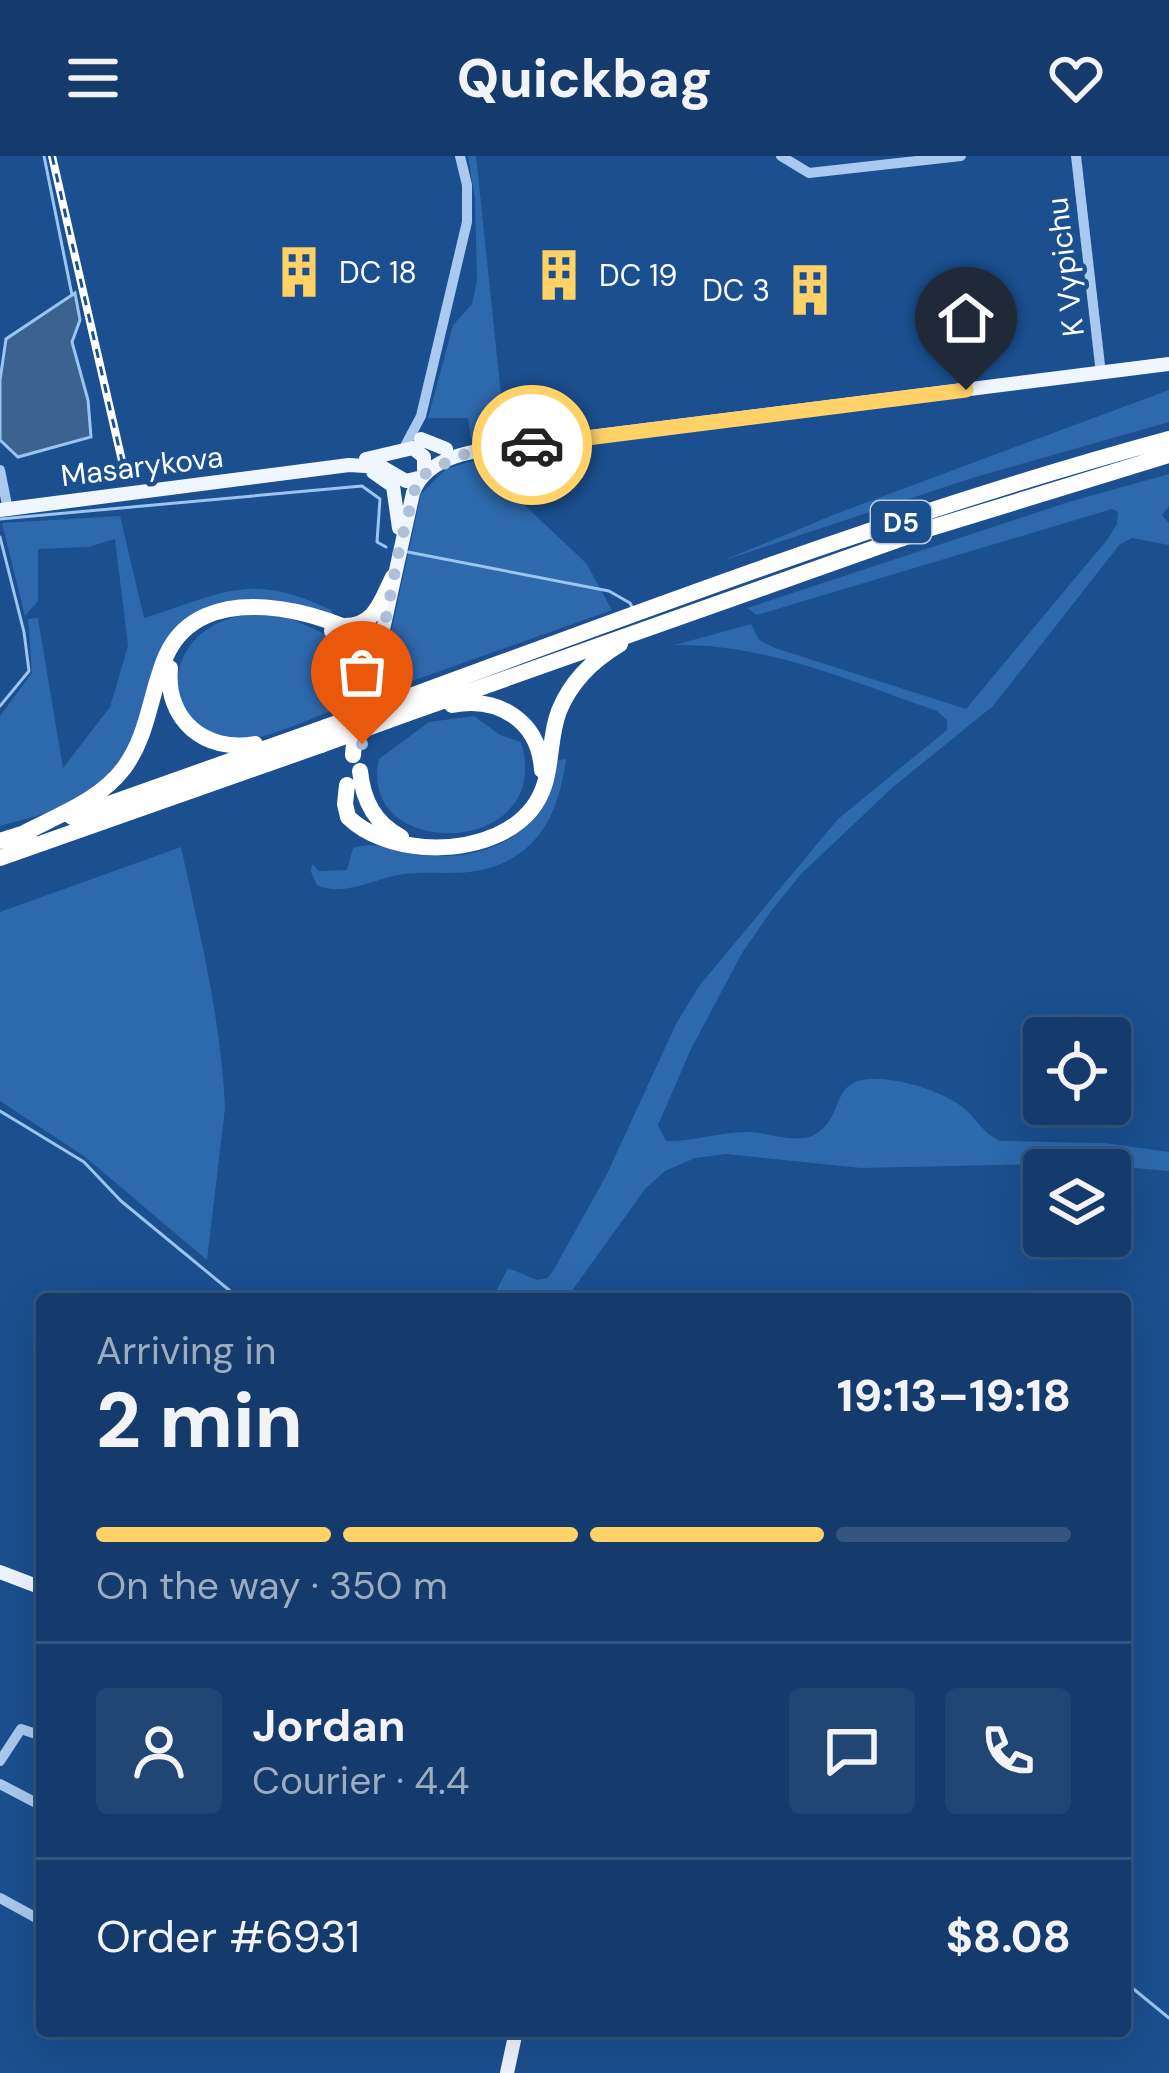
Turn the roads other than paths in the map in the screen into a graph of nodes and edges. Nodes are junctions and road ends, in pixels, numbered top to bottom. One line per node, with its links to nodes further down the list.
1 (460, 156): 7 (street)
2 (781, 156): 3 (street)
3 (961, 156)
4 (1076, 156): 6 (street, K Vypichu)
5 (1169, 364): 6 (main road)
6 (1101, 374): 9 (main road)
7 (421, 416): 10 (street); 12 (street)
8 (1169, 439): 24 (highway, D5)
9 (550, 442): 10 (main road); 15 (main road)
10 (422, 448): 12 (main road); 15 (main road)
11 (1169, 455): 20 (highway, D5)
12 (398, 463): 14 (main road, Masarykova); 15 (main road); 17 (main road)
13 (0, 470): 16 (street)
14 (290, 472): 16 (main road, Masarykova); 17 (main road)
15 (421, 475): 18 (main road)
16 (4, 510)
17 (399, 521): 18 (main road)
18 (400, 545): 19 (main road)
19 (393, 577): 21 (highway); 23 (main road)
20 (680, 614): 24 (highway, D5); 27 (highway)
21 (338, 628): 22 (highway); 23 (highway); 26 (highway)
22 (184, 634): 25 (highway); 28 (highway)
23 (380, 645): 26 (main road)
24 (406, 705): 25 (highway, D5, bridge); 27 (highway)
25 (324, 736): 28 (highway, D5); 30 (highway, D5)
26 (354, 770): 27 (highway)
27 (532, 806)
28 (25, 832): 29 (highway, D5)
29 (0, 841)
30 (0, 858)
31 (0, 1572): 32 (main road)
32 (36, 1586)
33 (36, 1734): 34 (street)
34 (0, 1761)
35 (0, 1784): 36 (street)
36 (36, 1803)
37 (0, 1898): 38 (street)
38 (36, 1918)
39 (515, 2037): 40 (main road)
40 (507, 2073)

